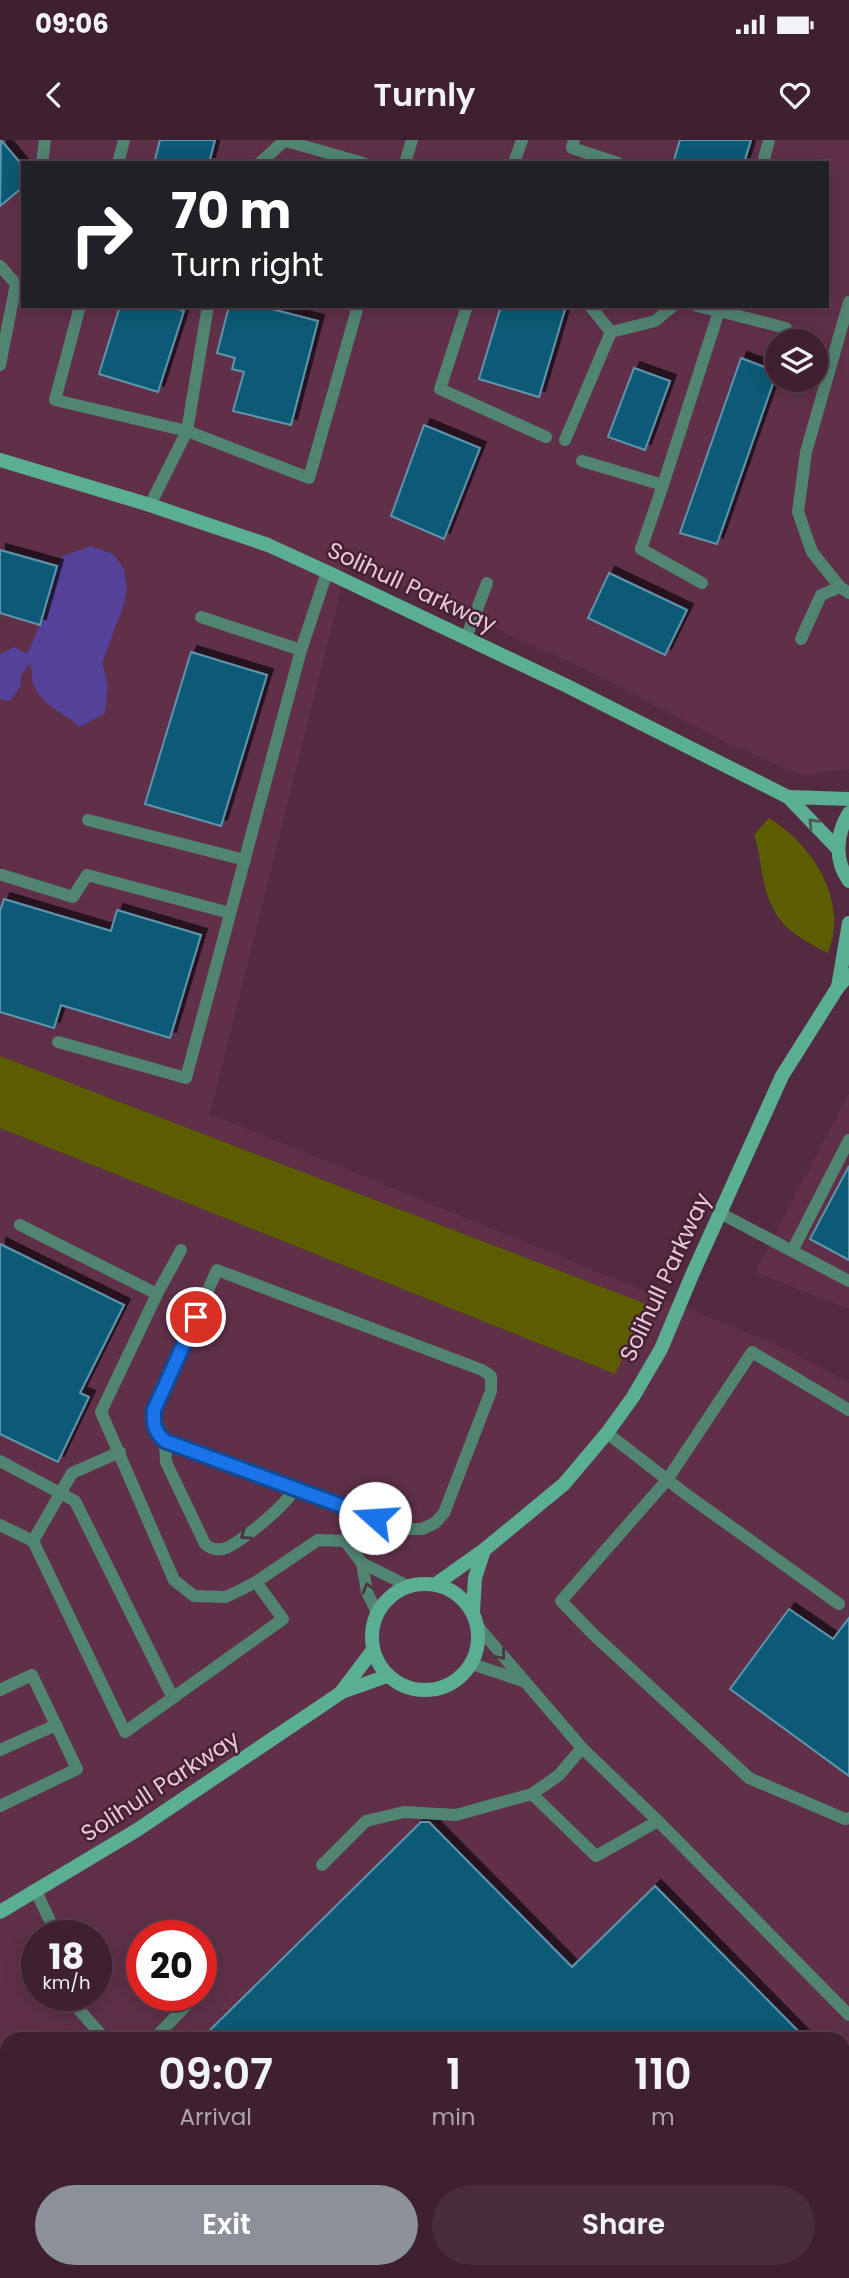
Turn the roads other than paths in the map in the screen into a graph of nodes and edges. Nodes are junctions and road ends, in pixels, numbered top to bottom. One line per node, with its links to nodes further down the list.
1 (46, 140): 8 (lane)
2 (124, 140): 9 (lane)
3 (286, 140): 10 (lane); 11 (lane)
4 (412, 140): 12 (lane)
5 (522, 140): 13 (lane)
6 (575, 140): 14 (lane)
7 (769, 140): 15 (lane)
8 (42, 161)
9 (119, 161)
10 (262, 161)
11 (356, 161)
12 (406, 161)
13 (515, 161)
14 (612, 161)
15 (764, 161)
16 (0, 267): 27 (lane)
17 (849, 302): 38 (lane)
18 (79, 308): 28 (lane)
19 (208, 308): 28 (lane)
20 (357, 308): 28 (lane)
21 (466, 308): 29 (lane)
22 (592, 308): 26 (lane)
23 (671, 308): 26 (lane)
24 (720, 308): 25 (lane); 33 (lane)
25 (786, 328)
26 (611, 332): 30 (lane)
27 (0, 365)
28 (187, 431): 34 (lane)
29 (547, 437)
30 (565, 440)
31 (0, 460): 34 (street, Solihull Parkway)
32 (582, 461): 33 (lane)
33 (663, 485): 37 (lane)
34 (150, 505): 35 (street, Solihull Parkway)
35 (327, 572): 40 (street, Solihull Parkway); 42 (lane)
36 (487, 583): 40 (lane)
37 (702, 583)
38 (845, 590): 41 (lane)
39 (201, 617): 42 (lane)
40 (466, 638): 43 (street, Solihull Parkway)
41 (801, 639)
42 (301, 650): 48 (lane)
43 (788, 797): 44 (street); 47 (street, one-way to 43)
44 (849, 799)
45 (849, 813): 47 (street)
46 (88, 820): 48 (lane)
47 (838, 849): 50 (street)
48 (245, 860): 51 (lane)
49 (2, 875): 51 (lane)
50 (849, 881)
51 (230, 913): 55 (lane)
52 (849, 923): 54 (street)
53 (849, 975): 54 (street)
54 (838, 987): 57 (street, Solihull Parkway)
55 (58, 1042)
56 (849, 1140): 60 (lane)
57 (720, 1213): 60 (lane); 64 (street, Solihull Parkway)
58 (20, 1225): 62 (lane)
59 (181, 1250): 62 (lane)
60 (792, 1251): 61 (lane)
61 (849, 1281)
62 (157, 1294): 66 (lane)
63 (849, 1409): 68 (lane)
64 (607, 1433): 68 (lane); 75 (street, Solihull Parkway)
65 (165, 1441): 69 (lane); 69 (lane, one-way to 65); 71 (lane)
66 (120, 1452): 70 (lane); 77 (lane)
67 (0, 1461): 70 (lane)
68 (667, 1480): 80 (lane); 96 (lane)
69 (294, 1489): 71 (lane)
70 (61, 1493): 73 (lane); 90 (lane)
71 (356, 1512): 74 (lane)
72 (0, 1525): 73 (lane)
73 (33, 1541): 90 (lane)
74 (345, 1541): 76 (lane); 77 (lane)
75 (484, 1550): 78 (street, Solihull Parkway); 81 (street)
76 (362, 1563): 79 (lane); 82 (lane, one-way to 76)
77 (256, 1581): 90 (lane)
78 (436, 1584): 79 (street); 81 (street)
79 (408, 1586): 82 (street)
80 (839, 1604)
81 (473, 1612): 83 (street)
82 (377, 1613): 84 (street)
83 (479, 1628): 85 (street); 87 (lane, one-way to 87)
84 (373, 1650): 86 (street); 89 (street, Solihull Parkway)
85 (472, 1664): 86 (street); 87 (lane)
86 (387, 1675): 89 (street, Solihull Parkway)
87 (524, 1681): 92 (lane)
88 (0, 1690): 91 (lane)
89 (341, 1692): 99 (street, Solihull Parkway)
90 (173, 1699)
91 (56, 1725): 93 (lane); 95 (lane)
92 (582, 1748): 94 (lane); 97 (lane)
93 (0, 1751)
94 (532, 1794): 97 (lane); 98 (lane)
95 (0, 1806)
96 (849, 1818)
97 (659, 1821): 104 (lane)
98 (322, 1866)
99 (36, 1891): 100 (street, Solihull Parkway); 101 (lane)
100 (0, 1912)
101 (50, 1920)
102 (80, 2011): 105 (lane)
103 (181, 2011): 106 (lane)
104 (849, 2015)
105 (99, 2032)
106 (161, 2032)

